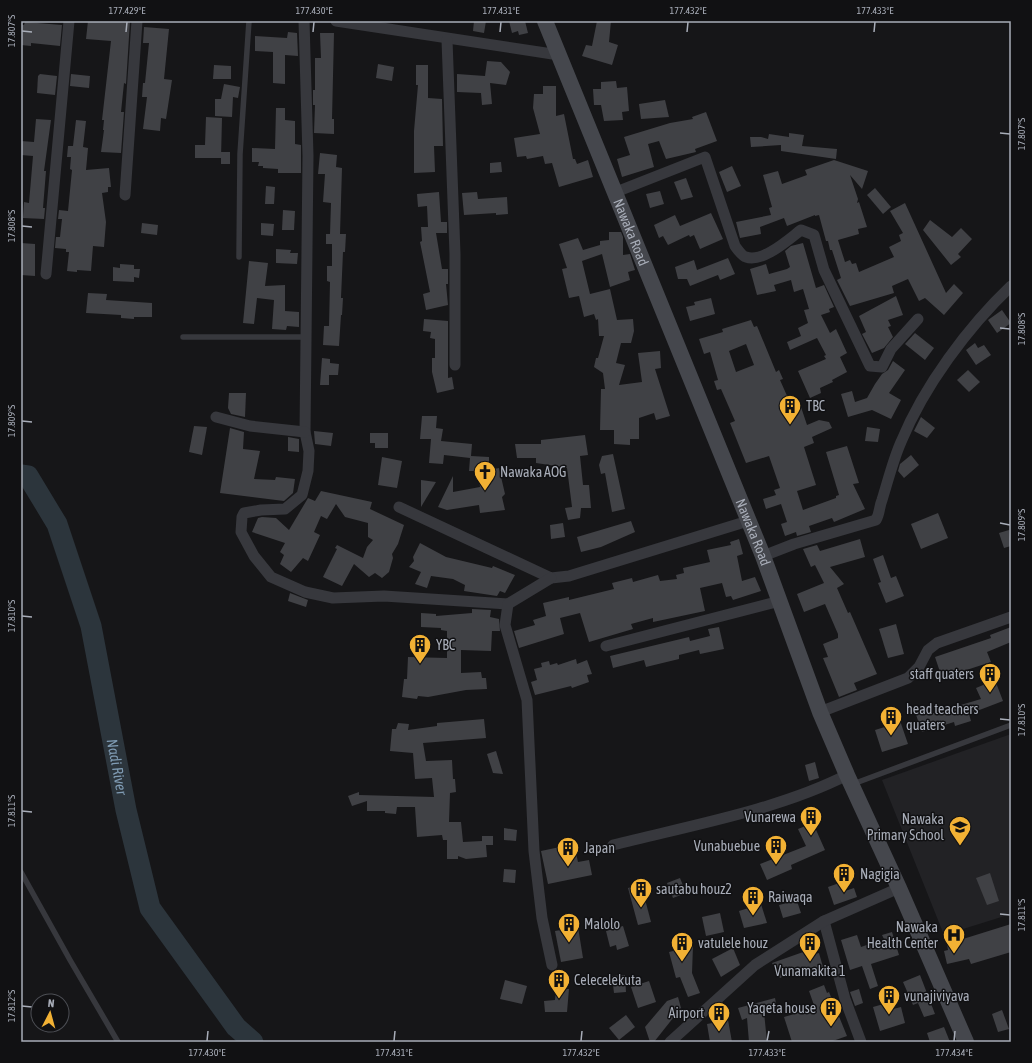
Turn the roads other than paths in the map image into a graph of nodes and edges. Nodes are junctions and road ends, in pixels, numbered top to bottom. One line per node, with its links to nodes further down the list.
1 (69, 21): 12 (street)
2 (137, 21): 10 (street)
3 (249, 21): 11 (lane)
4 (304, 21): 15 (street)
5 (336, 21): 7 (street)
6 (545, 21): 8 (street, Nawaka Road)
7 (447, 40): 8 (street); 17 (street)
8 (559, 55): 9 (street, Nawaka Road)
9 (616, 192): 14 (street); 21 (street, Nawaka Road)
10 (125, 195)
11 (239, 257)
12 (46, 274)
13 (1011, 286): 22 (street)
14 (918, 319)
15 (306, 337): 16 (lane); 19 (street)
16 (183, 338)
17 (455, 364)
18 (216, 417): 19 (street)
19 (304, 432): 25 (street)
20 (399, 507): 23 (street)
21 (748, 521): 22 (street, Nawaka Road); 23 (street)
22 (763, 556): 24 (street, Nawaka Road)
23 (551, 578): 25 (street)
24 (780, 601): 27 (street); 28 (street, Nawaka Road)
25 (508, 604): 35 (street)
26 (1011, 617): 28 (street)
27 (606, 646)
28 (820, 712): 30 (street, Nawaka Road)
29 (1011, 725): 30 (lane)
30 (849, 779): 31 (street); 33 (street, Nawaka Road)
31 (613, 844)
32 (21, 872): 36 (lane)
33 (899, 888): 34 (street); 39 (street, Nawaka Road)
34 (824, 921): 37 (street); 38 (street)
35 (552, 965)
36 (118, 1042)
37 (670, 1042)
38 (861, 1042)
39 (966, 1042)

